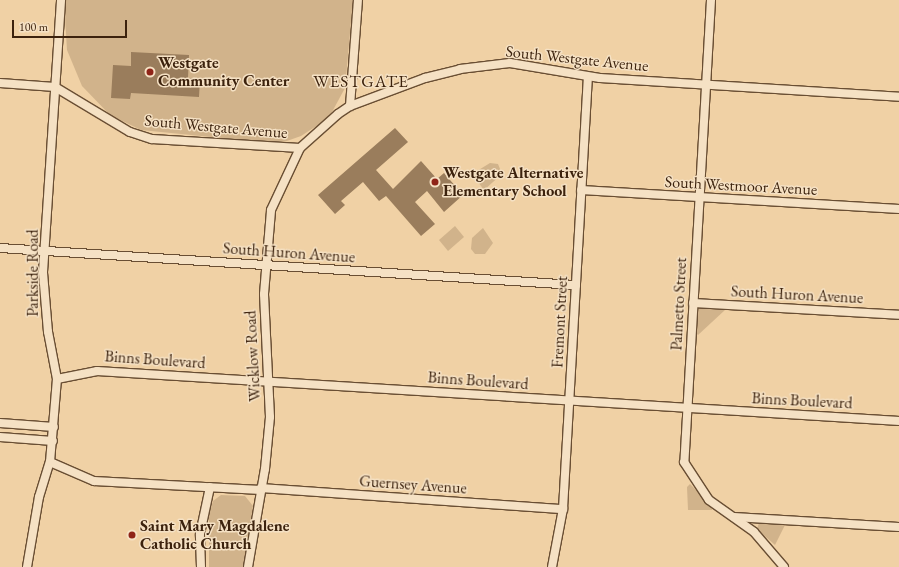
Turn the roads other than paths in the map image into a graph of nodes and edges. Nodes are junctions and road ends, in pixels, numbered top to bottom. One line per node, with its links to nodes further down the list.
1 (60, 0): 7 (street, Parkside Road)
2 (358, 0): 9 (street)
3 (711, 0): 6 (street, Palmetto Street)
4 (588, 77): 6 (street, South Westgate Avenue); 9 (street, South Westgate Avenue); 11 (street, Fremont Street)
5 (0, 83): 7 (street, South Westgate Avenue)
6 (706, 85): 8 (street, South Westgate Avenue); 12 (street, Palmetto Street)
7 (55, 87): 10 (street, South Westgate Avenue); 15 (street, Parkside Road)
8 (899, 97)
9 (350, 106): 10 (street, South Westgate Avenue)
10 (300, 148): 16 (street, Wicklow Road)
11 (581, 190): 12 (street, South Westmoor Avenue); 17 (street, Fremont Street)
12 (699, 197): 13 (street, South Westmoor Avenue); 18 (street, Palmetto Street)
13 (899, 209)
14 (0, 248): 15 (street, South Huron Avenue)
15 (45, 251): 16 (street, South Huron Avenue); 20 (street, Parkside Road)
16 (265, 265): 17 (street, South Huron Avenue); 21 (street, Wicklow Road)
17 (576, 285): 22 (street, Fremont Street)
18 (693, 303): 19 (street, South Huron Avenue); 23 (street, Palmetto Street)
19 (899, 315)
20 (57, 379): 21 (street, Binns Boulevard); 26 (street, Parkside Road)
21 (269, 382): 22 (street, Binns Boulevard); 31 (street, Wicklow Road)
22 (569, 401): 23 (street, Binns Boulevard); 32 (street, Fremont Street)
23 (687, 408): 24 (street, Binns Boulevard); 33 (street, Palmetto Street)
24 (899, 421)
25 (0, 423): 26 (street)
26 (54, 427): 28 (street, Parkside Road)
27 (0, 437): 28 (street)
28 (53, 441): 29 (street, Parkside Road)
29 (50, 462): 30 (street, Guernsey Avenue); 35 (street, Parkside Road)
30 (210, 487): 31 (street, Guernsey Avenue); 36 (street)
31 (261, 489): 32 (street, Guernsey Avenue); 37 (street, Wicklow Road)
32 (563, 509): 38 (street, Fremont Street)
33 (734, 517): 34 (street); 39 (street, Palmetto Street)
34 (899, 527)
35 (27, 567)
36 (201, 567)
37 (248, 567)
38 (552, 567)
39 (784, 567)

